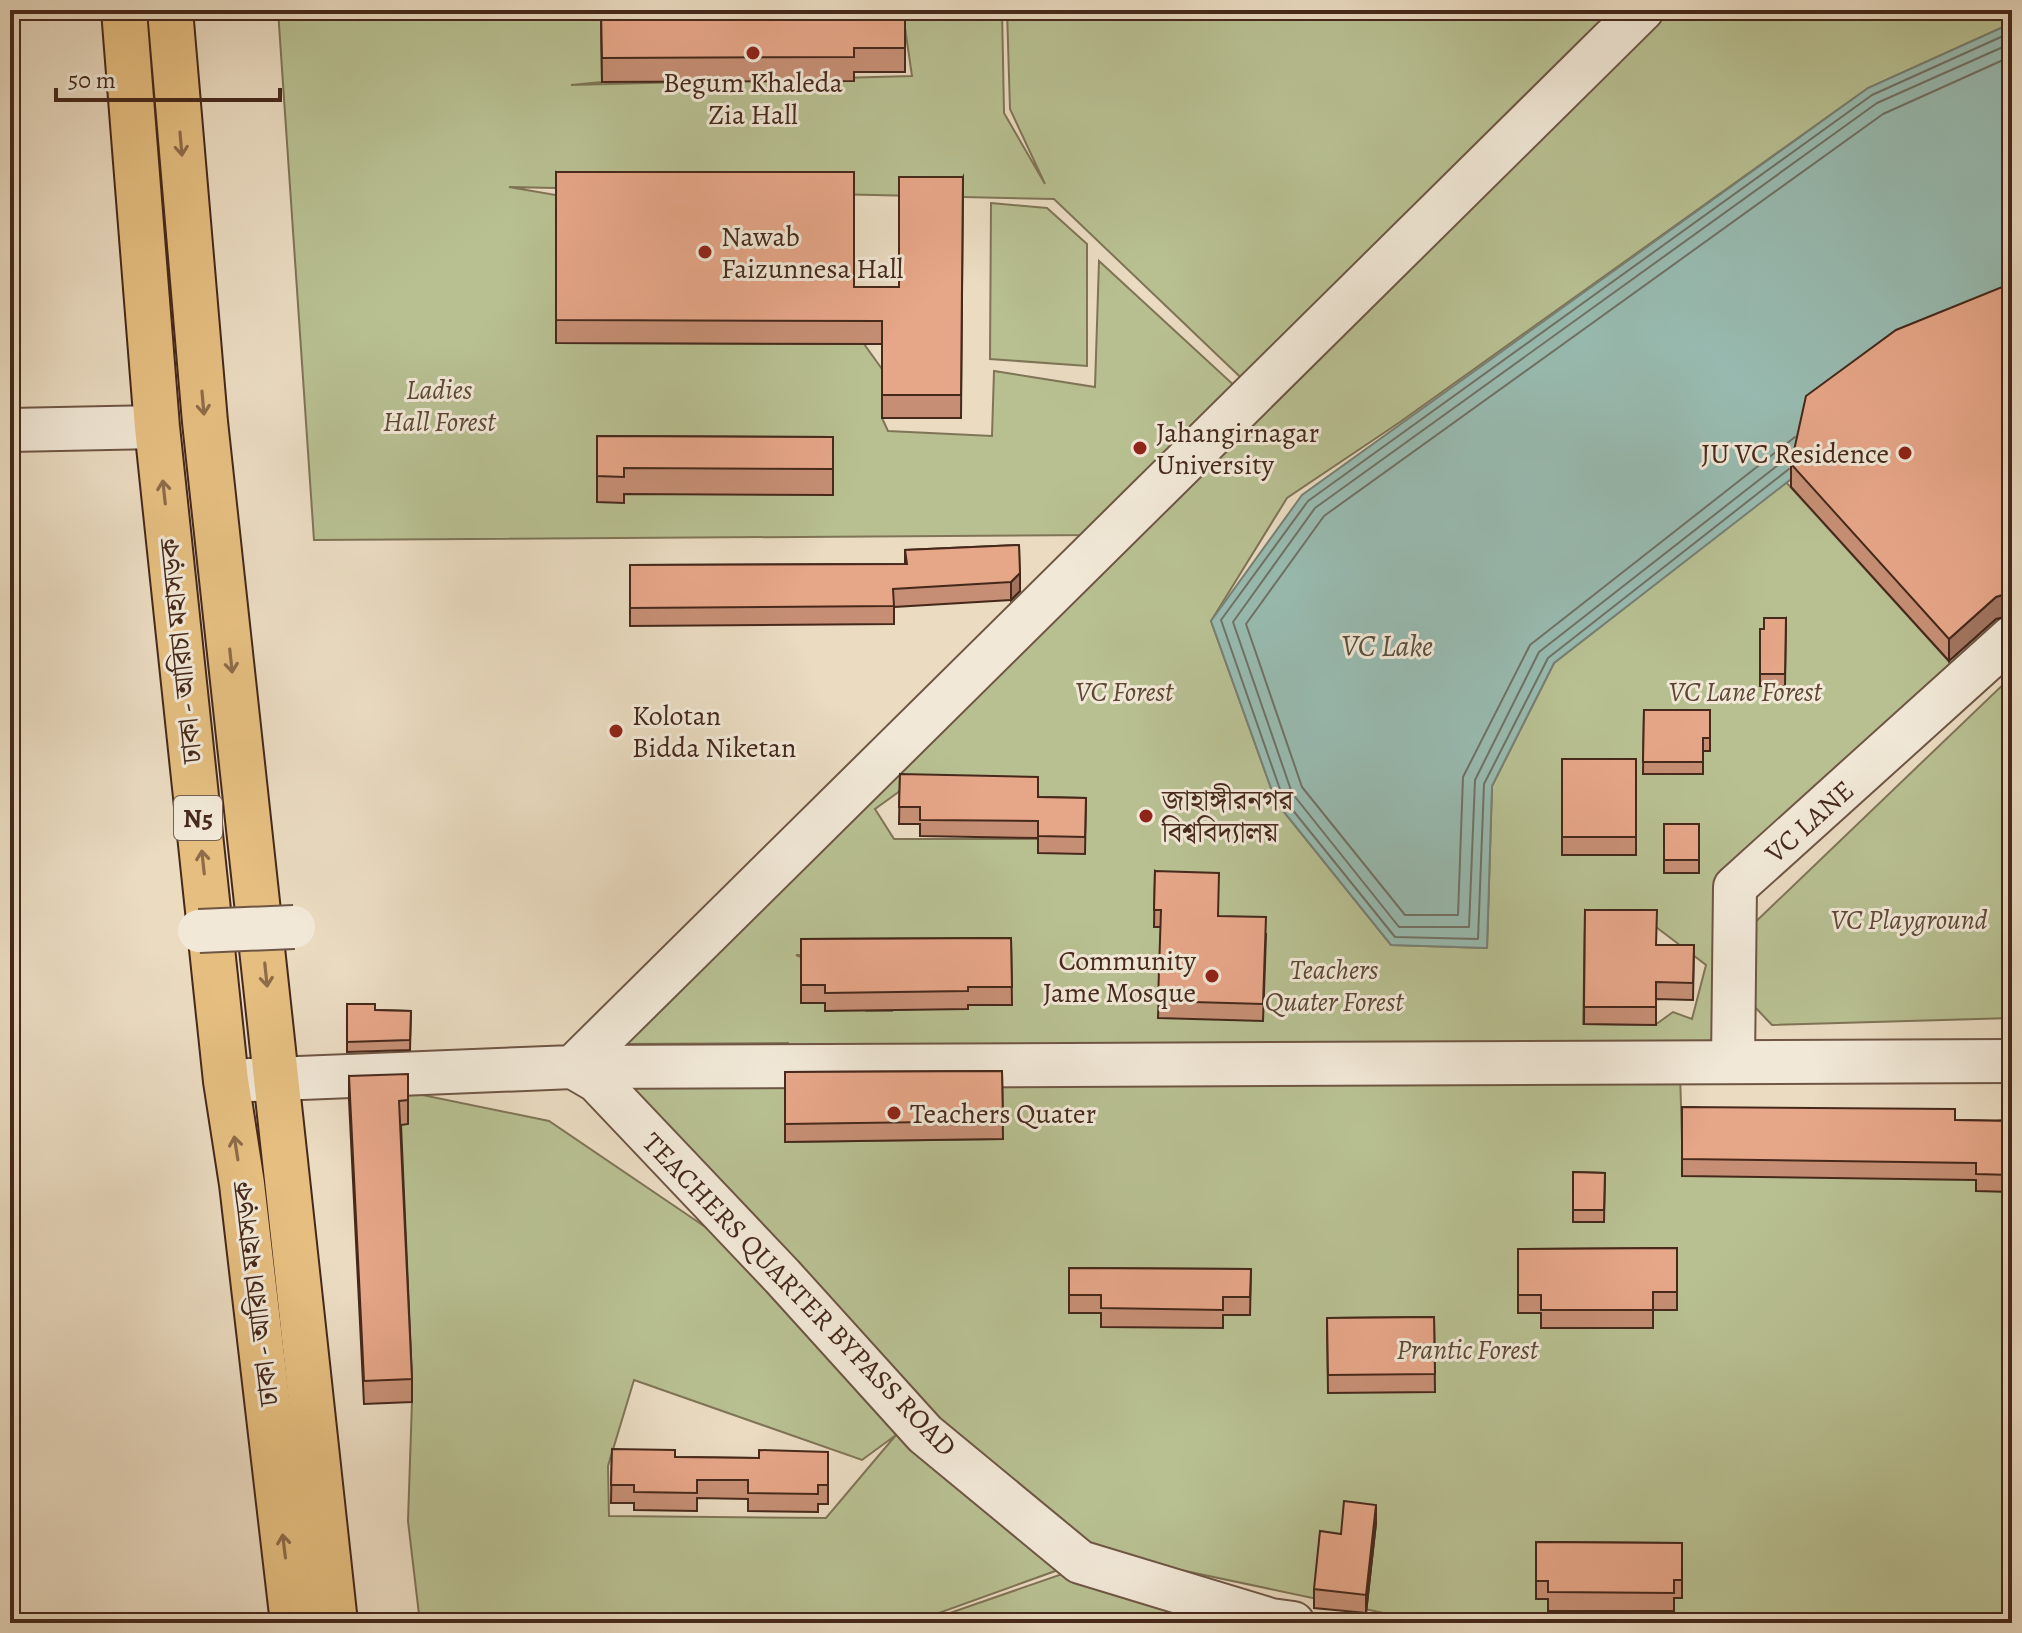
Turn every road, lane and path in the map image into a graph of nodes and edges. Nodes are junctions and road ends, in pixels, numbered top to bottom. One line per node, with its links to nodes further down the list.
1 (124, 10): 4 (highway, ঢাকা - আরিচা মহাসড়ক / N5)
2 (170, 10): 12 (highway, ঢাকা - আরিচা মহাসড়ক / N5, one-way to 12)
3 (1642, 10): 11 (street)
4 (157, 427): 5 (street); 13 (highway, ঢাকা - আরিচা মহাসড়ক / N5, one-way to 4)
5 (10, 430)
6 (2012, 637): 10 (street, VC LANE)
7 (294, 927): 8 (street, bridge)
8 (199, 931)
9 (2012, 1061): 10 (street)
10 (1733, 1062): 11 (street)
11 (573, 1067): 12 (street); 16 (street, TEACHERS QUARTER BYPASS ROAD)
12 (278, 1079): 13 (street); 15 (highway, ঢাকা - আরিচা মহাসড়ক / N5)
13 (226, 1081): 14 (highway, ঢাকা - আরিচা মহাসড়ক / N5, one-way to 13)
14 (293, 1623)
15 (335, 1623)
16 (1293, 1623)

